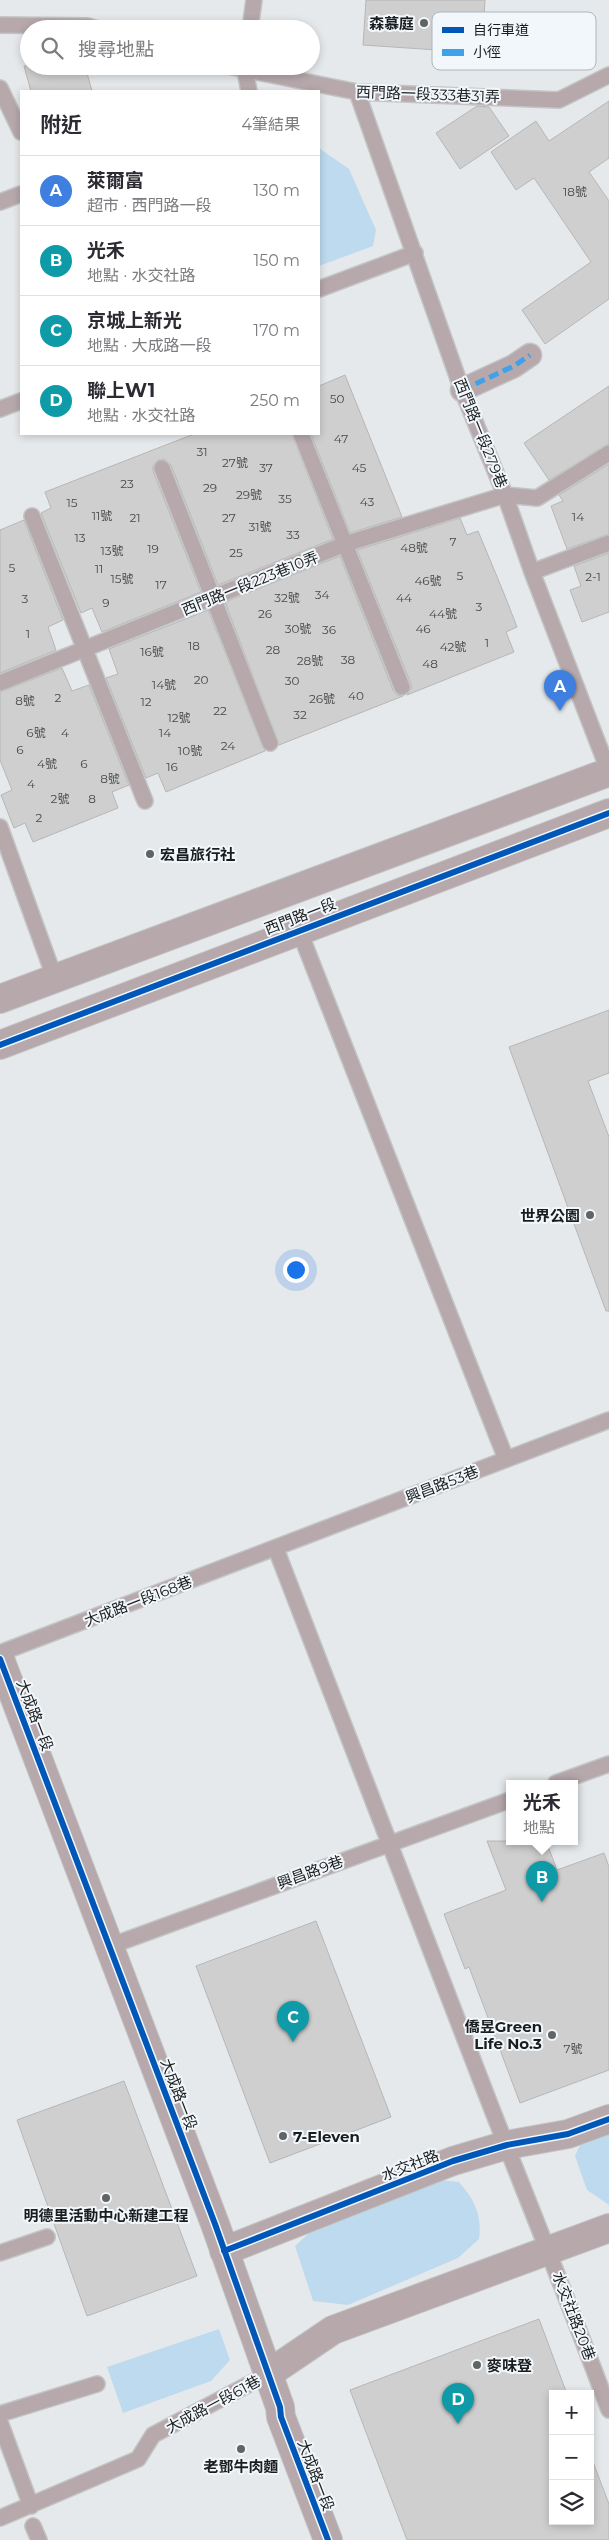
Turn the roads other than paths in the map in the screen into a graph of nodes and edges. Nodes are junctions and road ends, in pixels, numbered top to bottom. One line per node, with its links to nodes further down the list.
1 (254, 0): 2 (lane)
2 (251, 20)
3 (0, 25): 4 (lane)
4 (20, 25)
5 (246, 75): 9 (lane)
6 (277, 75): 10 (lane, 西門路一段333巷31弄)
7 (609, 75): 10 (lane, 西門路一段333巷31弄)
8 (0, 88): 11 (lane)
9 (249, 90)
10 (357, 92): 14 (lane, 西門路一段279巷)
11 (20, 130)
12 (20, 194): 13 (lane)
13 (0, 202)
14 (415, 253): 15 (lane); 17 (lane, 西門路一段279巷)
15 (320, 289)
16 (530, 355): 17 (street)
17 (462, 390): 23 (lane, 西門路一段279巷)
18 (20, 401): 19 (lane)
19 (0, 409)
20 (301, 435): 26 (lane)
21 (609, 452): 23 (lane)
22 (162, 468): 28 (lane)
23 (505, 495): 26 (lane, 西門路一段223巷10弄); 27 (lane, 西門路一段279巷)
24 (32, 516): 29 (lane)
25 (609, 543): 27 (lane)
26 (345, 544): 28 (lane, 西門路一段223巷10弄); 31 (lane)
27 (532, 572): 33 (lane, 西門路一段279巷)
28 (213, 598): 29 (lane, 西門路一段223巷10弄); 32 (lane)
29 (85, 650): 30 (lane, 西門路一段223巷10弄); 34 (lane)
30 (0, 684)
31 (402, 686)
32 (270, 743)
33 (609, 772): 38 (street, 西門路一段)
34 (145, 802)
35 (609, 813): 37 (street, 西門路一段)
36 (0, 827): 38 (lane)
37 (298, 930): 40 (street, 西門路一段); 42 (lane)
38 (55, 979): 39 (street, 西門路一段)
39 (0, 999)
40 (0, 1045)
41 (609, 1420): 42 (lane, 興昌路53巷)
42 (506, 1459): 43 (lane, 興昌路53巷)
43 (276, 1549): 44 (lane, 大成路一段168巷); 49 (lane, 水交社路20巷)
44 (0, 1653)
45 (0, 1659): 50 (street, 大成路一段)
46 (609, 1764): 47 (lane)
47 (564, 1780)
48 (506, 1801): 49 (lane, 興昌路9巷)
49 (391, 1842): 50 (lane, 興昌路9巷); 52 (lane, 水交社路20巷)
50 (110, 1946): 55 (street, 大成路一段)
51 (609, 2119): 52 (street, 水交社路)
52 (506, 2145): 55 (street, 水交社路); 56 (lane, 水交社路20巷)
53 (609, 2228): 56 (street)
54 (47, 2237): 57 (lane)
55 (224, 2251): 58 (street, 大成路一段)
56 (549, 2251): 58 (street); 60 (lane, 水交社路20巷)
57 (0, 2253)
58 (268, 2374): 63 (lane, 大成路一段61巷); 65 (street, 大成路一段)
59 (97, 2384): 61 (lane)
60 (609, 2410)
61 (0, 2414)
62 (0, 2422): 63 (lane)
63 (31, 2506): 64 (lane, 大成路一段61巷)
64 (0, 2518)
65 (328, 2540)

